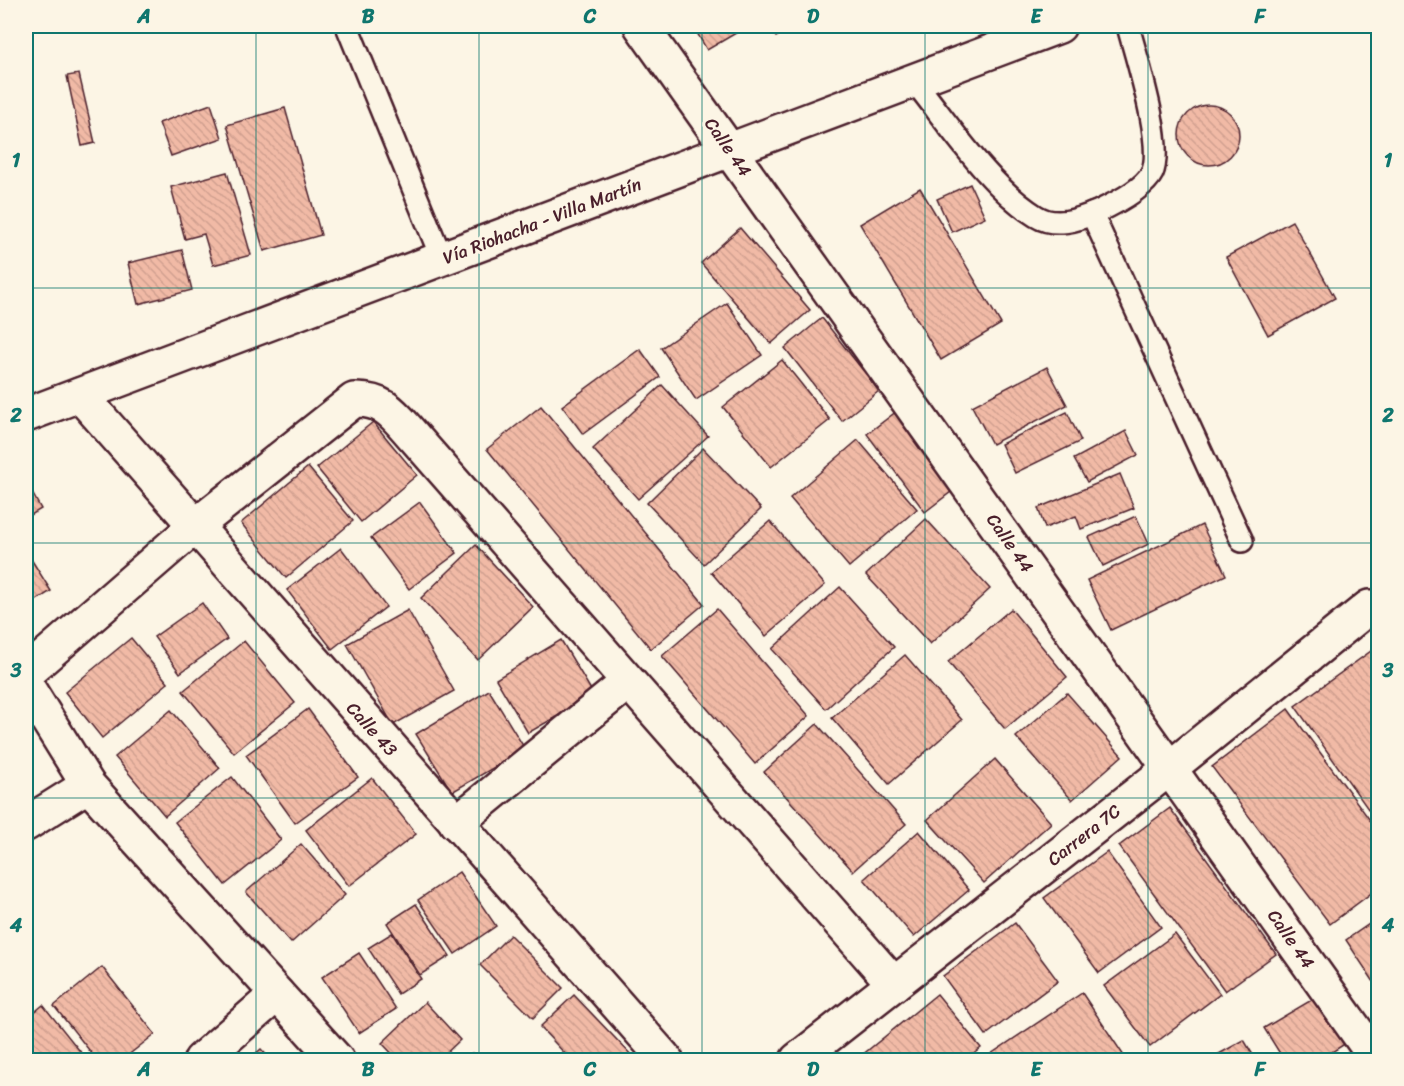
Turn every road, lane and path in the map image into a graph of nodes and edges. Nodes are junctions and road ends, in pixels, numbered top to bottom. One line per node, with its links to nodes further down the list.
1 (347, 26): 8 (lane)
2 (641, 26): 6 (street, Calle 44)
3 (1128, 26): 7 (lane)
4 (1050, 27): 5 (street, Vía Riohacha - Villa Martín)
5 (914, 81): 6 (street, Vía Riohacha - Villa Martín); 7 (lane)
6 (730, 150): 8 (street, Vía Riohacha - Villa Martín); 17 (street, Calle 44)
7 (1092, 214): 12 (lane)
8 (442, 259): 9 (street, Vía Riohacha - Villa Martín)
9 (80, 395): 10 (street, Vía Riohacha - Villa Martín); 11 (street, Calle 43)
10 (29, 409)
11 (194, 527): 14 (street); 15 (street); 19 (street, Calle 43)
12 (1242, 541)
13 (1369, 607): 17 (street, Carrera 7C)
14 (26, 673)
15 (628, 682): 19 (street); 21 (street)
16 (26, 685): 18 (street)
17 (1170, 768): 21 (street, Carrera 7C); 27 (street, Calle 44)
18 (88, 784): 20 (street); 22 (street)
19 (456, 823): 25 (street, Calle 43)
20 (26, 824)
21 (894, 984): 26 (street, Carrera 7C)
22 (277, 994): 23 (street); 24 (street)
23 (201, 1060)
24 (338, 1060)
25 (666, 1060)
26 (797, 1060)
27 (1377, 1060)

